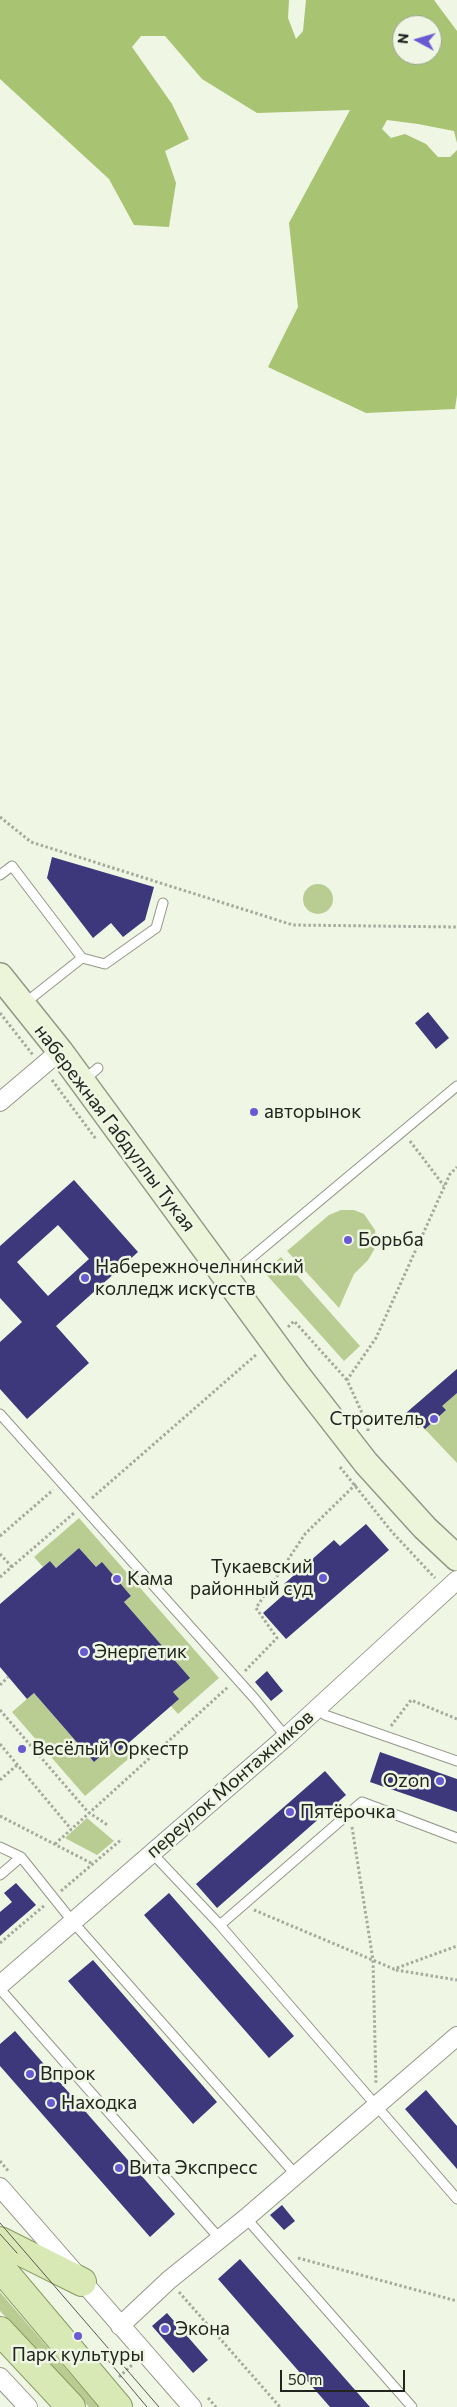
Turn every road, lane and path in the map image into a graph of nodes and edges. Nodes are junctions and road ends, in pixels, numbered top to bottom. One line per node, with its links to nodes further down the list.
1 (0, 817): 4 (path)
2 (0, 875): 5 (lane)
3 (163, 903): 5 (lane)
4 (457, 927)
5 (82, 958): 7 (lane)
6 (0, 976): 7 (main road, набережная Габдуллы Тукая)
7 (22, 1004): 8 (main road, набережная Габдуллы Тукая)
8 (60, 1051): 10 (street); 15 (main road, набережная Габдуллы Тукая)
9 (457, 1086): 11 (lane)
10 (0, 1102)
11 (409, 1125): 14 (path); 15 (lane)
12 (457, 1168): 13 (path)
13 (450, 1174)
14 (444, 1186)
15 (227, 1279): 16 (main road, набережная Габдуллы Тукая)
16 (272, 1341): 17 (path); 20 (path); 23 (main road, набережная Габдуллы Тукая)
17 (347, 1380)
18 (0, 1414): 19 (lane)
19 (61, 1483): 20 (lane); 21 (path)
20 (82, 1506): 24 (path); 28 (lane)
21 (0, 1536)
22 (0, 1554): 24 (path)
23 (457, 1558)
24 (12, 1567): 25 (path)
25 (0, 1577)
26 (457, 1580): 34 (street, переулок Монтажников)
27 (8, 1677): 29 (path)
28 (236, 1680): 34 (lane); 39 (path)
29 (0, 1685)
30 (0, 1710): 39 (path)
31 (324, 1715): 33 (lane)
32 (457, 1719): 33 (path)
33 (383, 1735): 36 (lane)
34 (286, 1737): 47 (street, переулок Монтажников)
35 (0, 1744): 37 (path)
36 (457, 1761)
37 (17, 1765): 38 (path); 43 (path)
38 (0, 1780)
39 (88, 1812): 42 (path); 43 (path)
40 (349, 1813): 44 (lane); 51 (lane); 55 (path)
41 (0, 1816): 45 (path)
42 (109, 1826)
43 (71, 1829): 45 (path)
44 (457, 1838)
45 (55, 1844): 49 (path)
46 (0, 1848): 48 (lane)
47 (152, 1853): 52 (street, переулок Монтажников); 53 (lane)
48 (20, 1857): 50 (lane); 52 (lane)
49 (93, 1864)
50 (0, 1875)
51 (243, 1906): 53 (lane); 55 (path)
52 (73, 1922): 58 (street, переулок Монтажников); 61 (lane)
53 (220, 1925): 60 (lane)
54 (457, 1946): 56 (path)
55 (373, 1960): 56 (path); 60 (path)
56 (394, 1969): 57 (path)
57 (457, 1980)
58 (0, 1987): 65 (lane)
59 (457, 2036): 60 (street)
60 (376, 2104): 61 (street); 63 (lane)
61 (296, 2175): 64 (street)
62 (0, 2187): 70 (street)
63 (457, 2199)
64 (246, 2218): 65 (street); 67 (lane)
65 (220, 2240): 69 (street)
66 (0, 2241): 70 (main road)
67 (277, 2252): 71 (path); 81 (lane)
68 (0, 2267): 76 (main road)
69 (169, 2280): 72 (street); 80 (path)
70 (82, 2282): 72 (street)
71 (457, 2301)
72 (120, 2326): 74 (street)
73 (0, 2331): 78 (main road)
74 (144, 2353): 76 (path); 79 (street)
75 (0, 2376): 77 (street)
76 (110, 2399)
77 (28, 2407)
78 (71, 2407)
79 (192, 2407)
80 (280, 2407)
81 (412, 2407)

